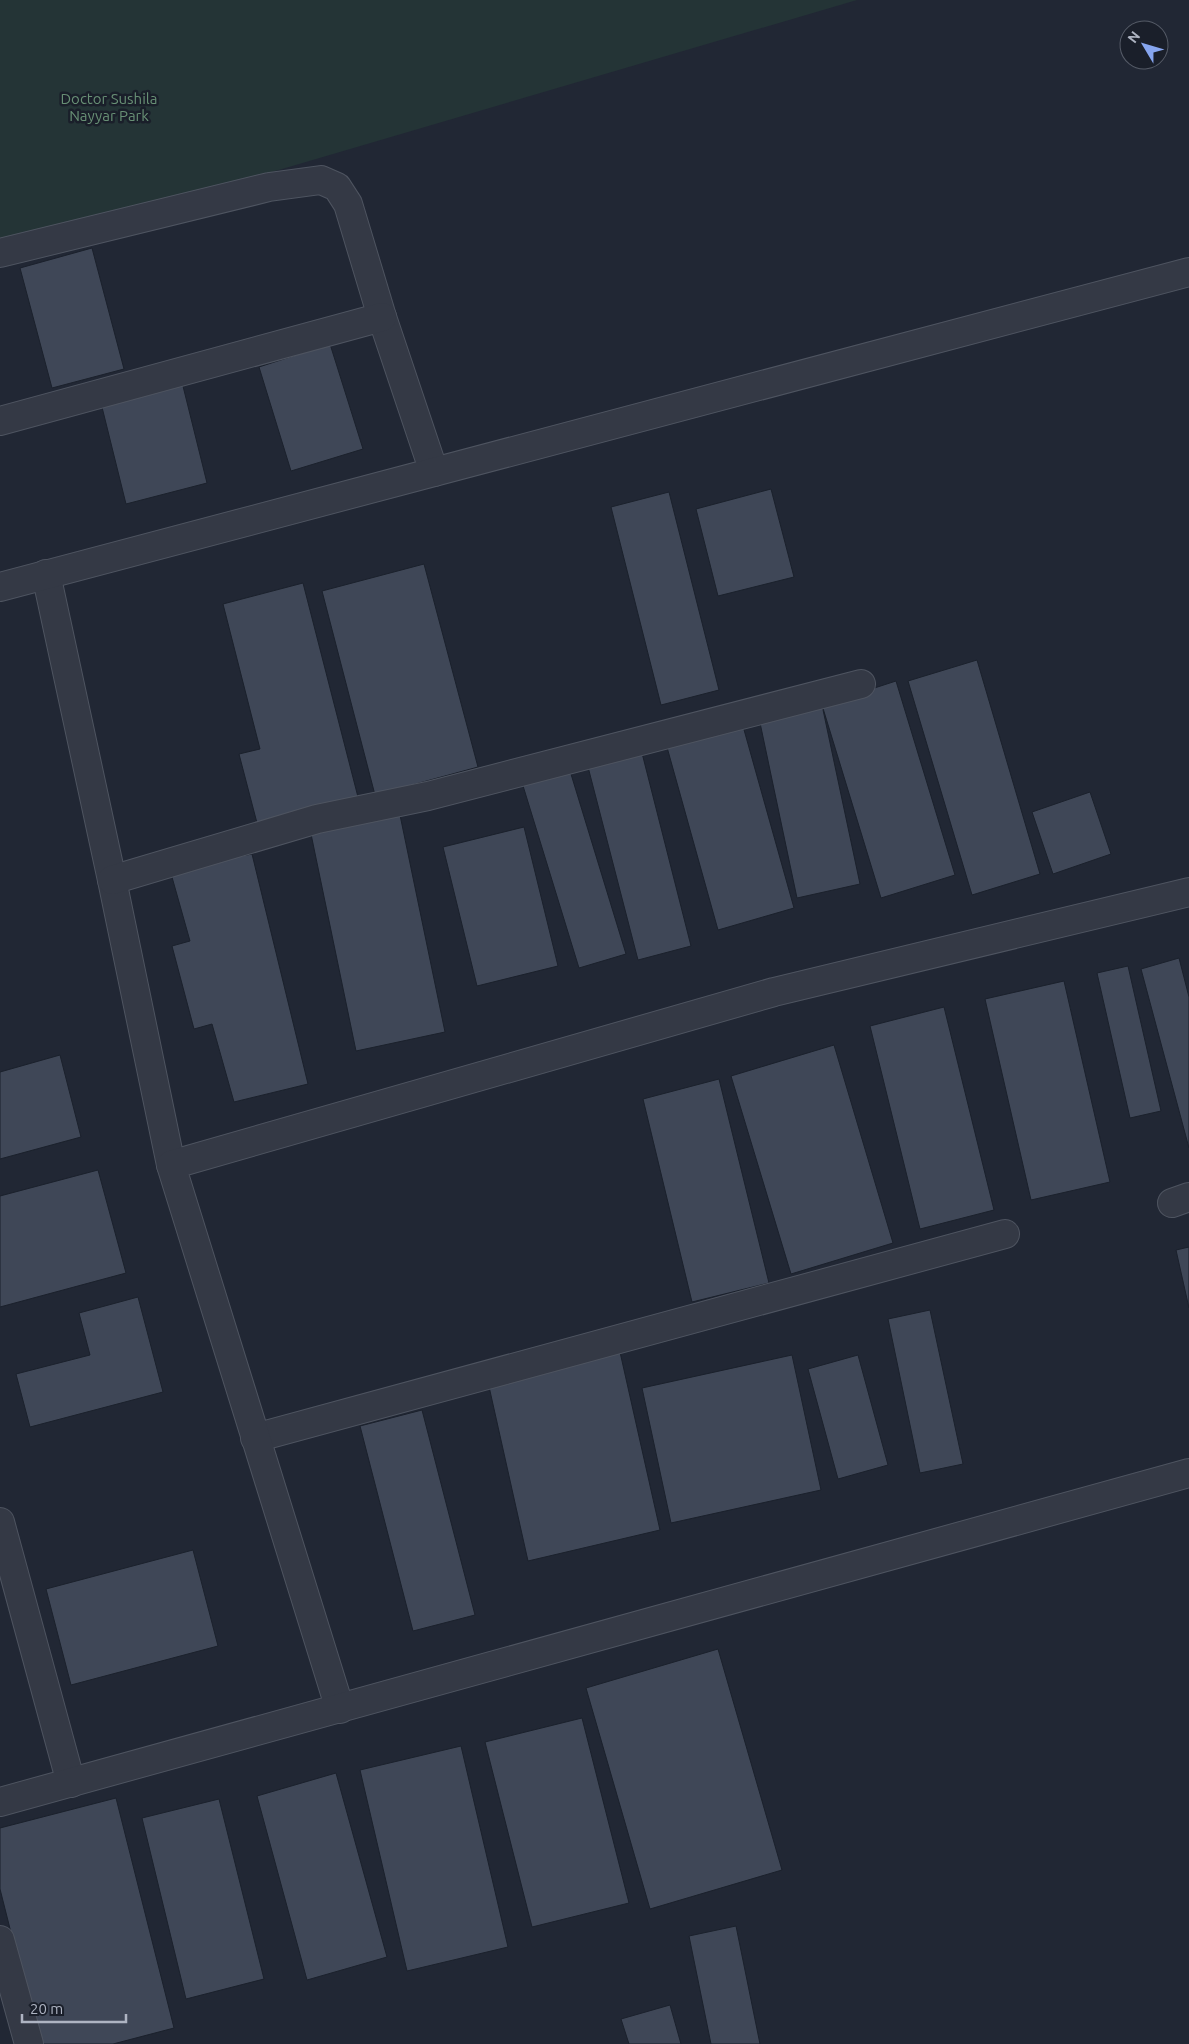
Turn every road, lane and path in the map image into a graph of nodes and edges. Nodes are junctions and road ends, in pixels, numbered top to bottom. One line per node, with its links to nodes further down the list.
1 (0, 253): 3 (street)
2 (1189, 272): 5 (street)
3 (382, 317): 4 (street); 5 (street)
4 (0, 421)
5 (434, 472): 6 (street)
6 (46, 574): 7 (street); 9 (street)
7 (0, 586)
8 (861, 684): 9 (street)
9 (112, 880): 11 (street)
10 (1189, 892): 11 (street)
11 (171, 1165): 13 (street)
12 (1005, 1234): 13 (street)
13 (255, 1438): 16 (street)
14 (1189, 1473): 16 (street)
15 (0, 1522): 17 (street)
16 (340, 1709): 17 (street)
17 (71, 1783): 18 (street)
18 (0, 1802)
19 (0, 1940): 20 (street)
20 (29, 2044)

